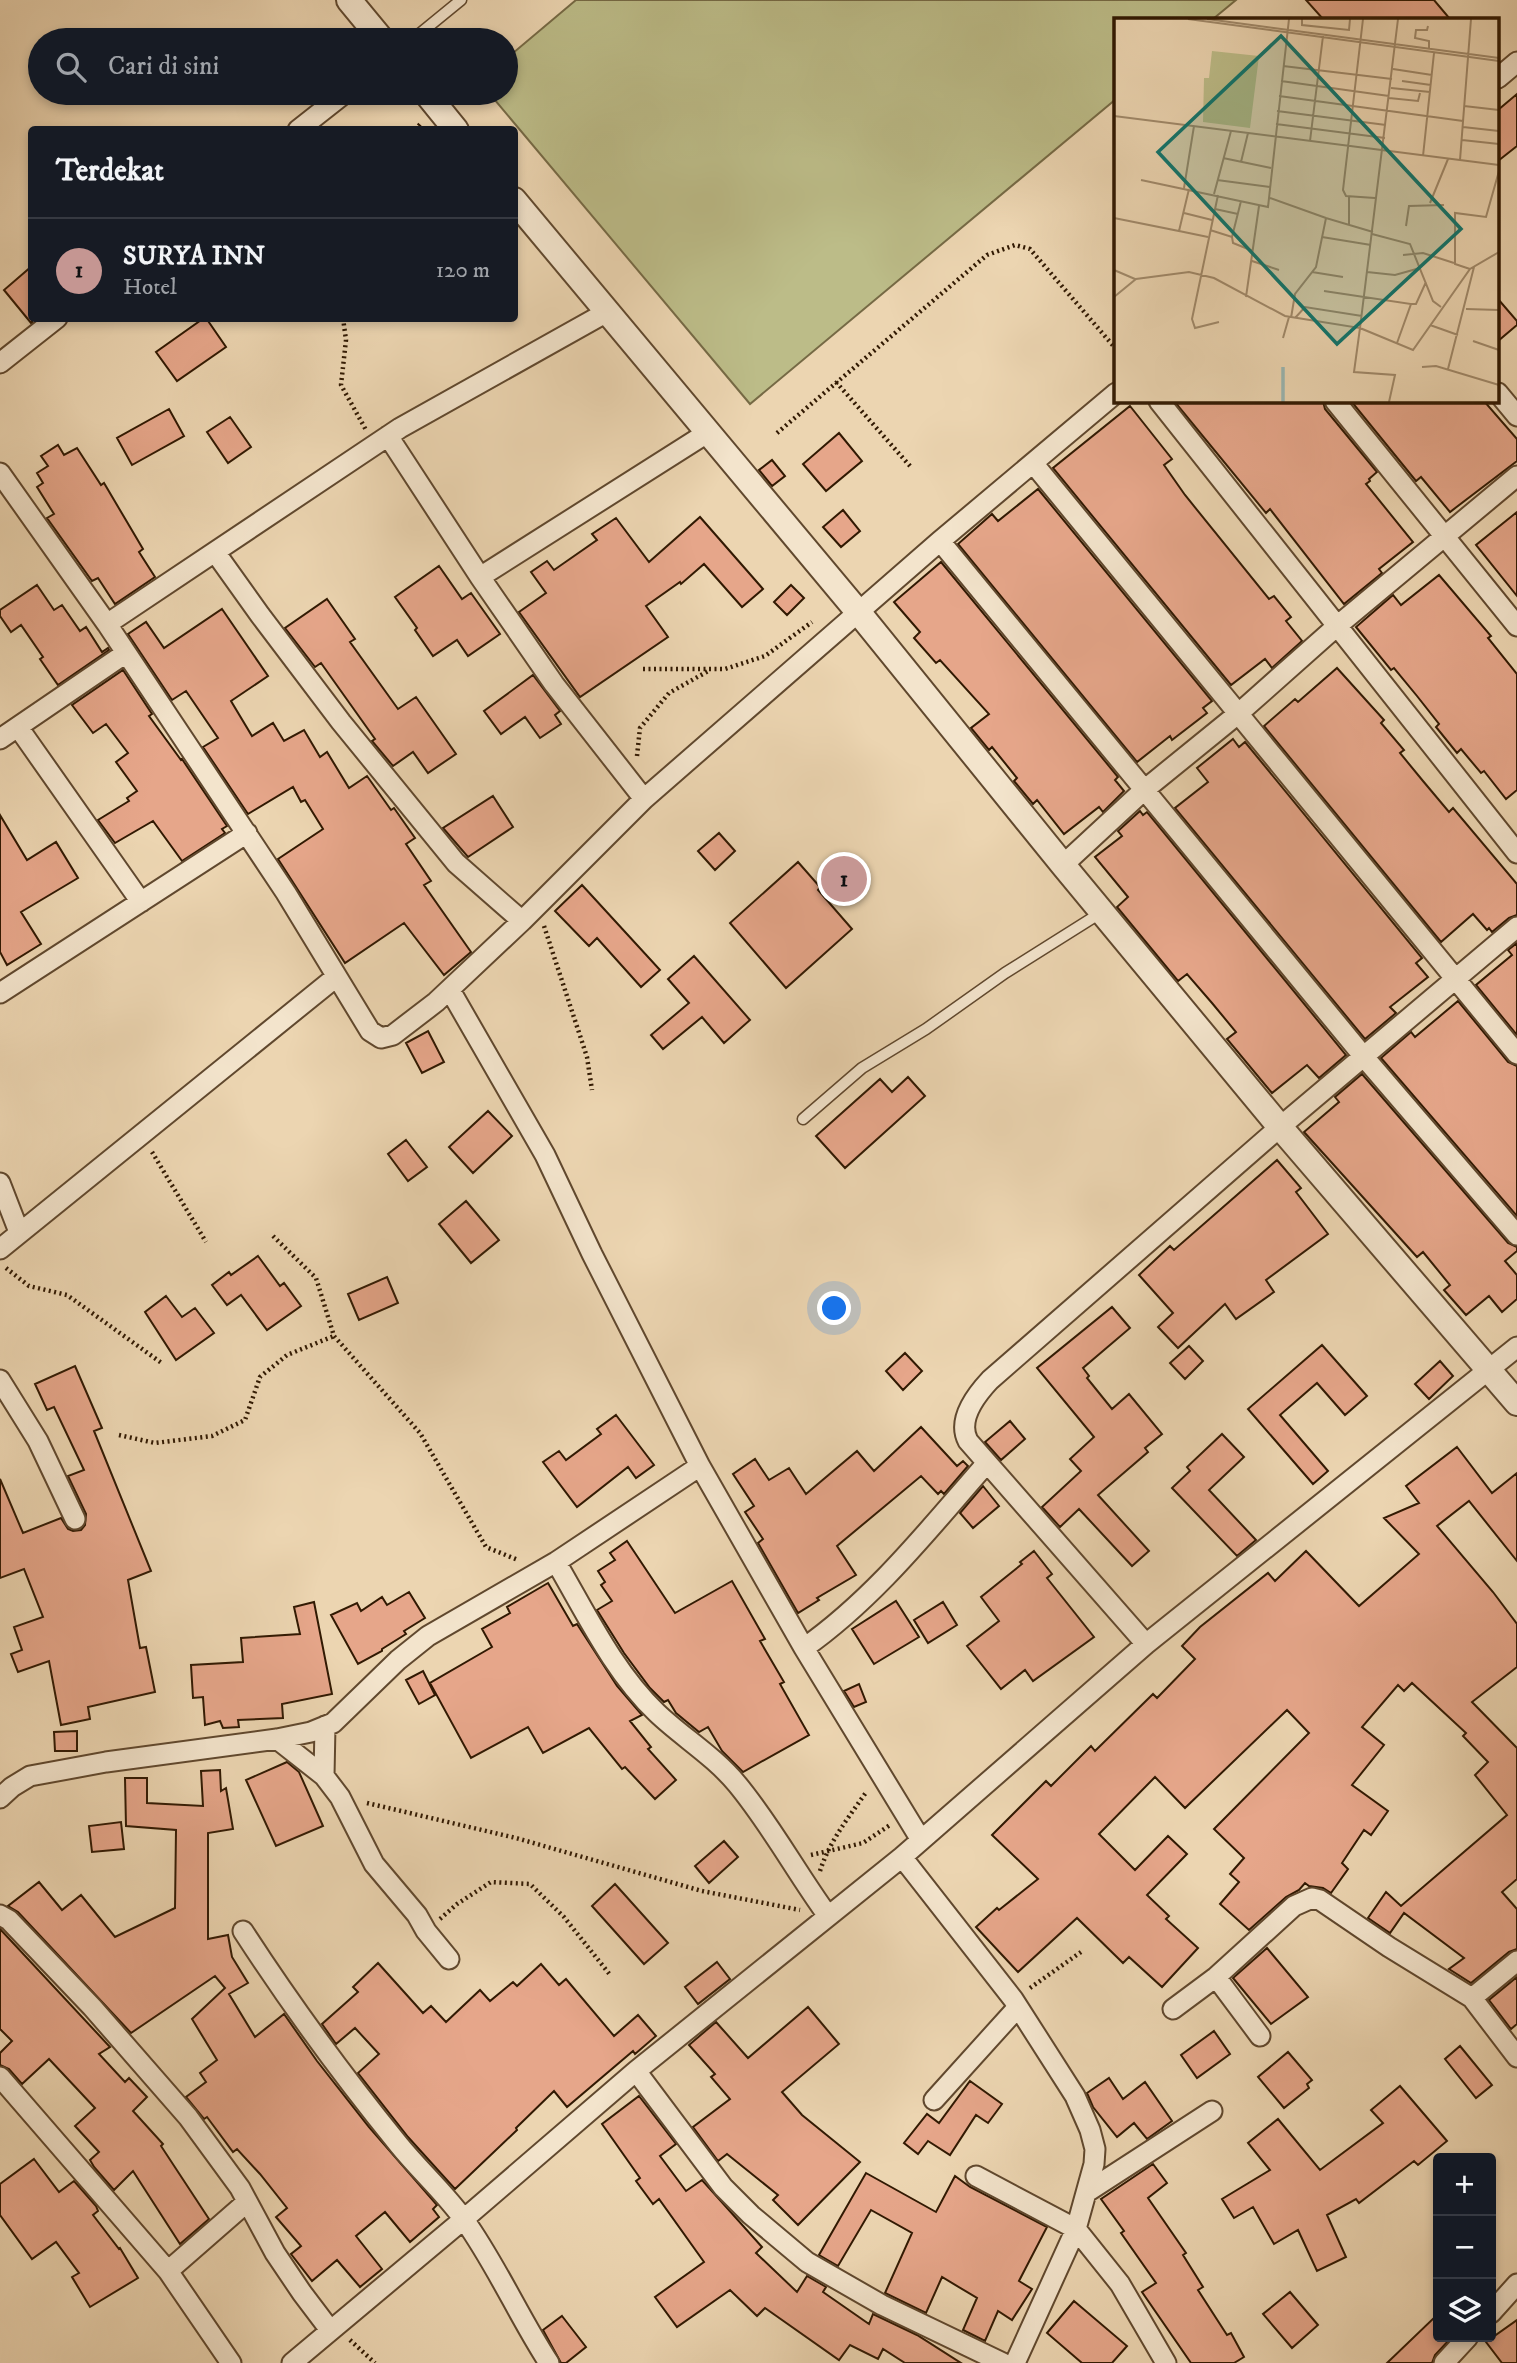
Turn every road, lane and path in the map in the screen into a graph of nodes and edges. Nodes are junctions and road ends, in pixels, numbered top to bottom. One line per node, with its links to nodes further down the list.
1 (349, 0): 3 (street)
2 (461, 0): 4 (lane)
3 (373, 28)
4 (427, 28)
5 (1517, 62): 6 (street)
6 (1500, 76)
7 (330, 105): 9 (street)
8 (436, 105): 10 (street)
9 (304, 126)
10 (453, 126)
11 (518, 205): 12 (street)
12 (607, 312): 23 (street); 25 (street)
13 (52, 322): 16 (street)
14 (344, 322): 25 (path)
15 (1114, 347): 17 (path)
16 (0, 363)
17 (836, 382): 24 (path); 27 (path)
18 (1114, 395): 26 (street)
19 (1500, 395): 22 (street)
20 (1160, 402): 36 (street)
21 (1336, 402): 30 (street)
22 (1517, 416)
23 (707, 433): 33 (street); 34 (street)
24 (776, 433)
25 (381, 440): 32 (street); 33 (street)
26 (1033, 463): 31 (street); 41 (street)
27 (910, 466)
28 (0, 473): 35 (street)
29 (1517, 476): 30 (street)
30 (1445, 536): 36 (street); 37 (street)
31 (940, 541): 34 (street); 44 (street)
32 (215, 552): 35 (street); 52 (street)
33 (480, 577): 45 (street)
34 (854, 607): 40 (path); 45 (street); 48 (street)
35 (107, 624): 38 (street)
36 (1337, 626): 41 (street); 47 (street)
37 (1517, 626)
38 (126, 653): 42 (street); 46 (street)
39 (643, 669): 40 (path)
40 (711, 669): 45 (path)
41 (1239, 713): 44 (street); 55 (street)
42 (18, 727): 43 (street); 49 (street)
43 (0, 739)
44 (1143, 791): 48 (street); 59 (street)
45 (639, 793): 50 (street)
46 (247, 833): 49 (street); 54 (street)
47 (1517, 853)
48 (1063, 865): 51 (street)
49 (141, 902): 57 (street)
50 (538, 905): 52 (street); 60 (path)
51 (1102, 912): 61 (lane); 63 (street)
52 (522, 921): 56 (street)
53 (1517, 927): 55 (street)
54 (336, 978): 56 (street); 62 (street)
55 (1456, 981): 58 (street); 59 (street)
56 (450, 990): 79 (street)
57 (0, 993)
58 (1517, 1054)
59 (1364, 1057): 63 (street); 66 (street)
60 (592, 1090)
61 (803, 1119)
62 (152, 1124): 65 (street); 68 (path)
63 (1280, 1127): 74 (street); 78 (street)
64 (0, 1183): 65 (street)
65 (19, 1232): 69 (street)
66 (1517, 1235)
67 (273, 1236): 71 (path)
68 (206, 1242)
69 (0, 1249)
70 (0, 1263): 73 (path)
71 (334, 1336): 77 (path); 81 (path)
72 (1517, 1347): 74 (street)
73 (163, 1364)
74 (1489, 1370): 76 (street); 82 (street)
75 (0, 1380): 80 (street)
76 (1517, 1403)
77 (119, 1435)
78 (986, 1464): 82 (street); 83 (street)
79 (700, 1465): 81 (street); 83 (street)
80 (75, 1519)
81 (549, 1566): 84 (street); 94 (street)
82 (1146, 1644): 91 (street)
83 (804, 1648): 86 (street)
84 (325, 1726): 85 (street); 87 (street)
85 (276, 1739): 87 (street); 89 (street)
86 (880, 1774): 90 (street); 92 (path)
87 (324, 1776): 88 (street)
88 (340, 1797): 97 (path); 99 (street)
89 (0, 1798)
90 (905, 1815): 91 (street); 92 (path)
91 (920, 1840): 93 (street)
92 (826, 1853): 94 (path); 95 (path)
93 (902, 1857): 97 (street); 106 (street)
94 (791, 1859): 95 (street)
95 (813, 1895): 97 (street)
96 (0, 1915): 116 (street)
97 (828, 1916): 110 (street)
98 (243, 1931): 117 (street)
99 (426, 1931): 101 (street); 103 (path)
100 (1081, 1952): 106 (path)
101 (449, 1959)
102 (1517, 1961): 105 (street)
103 (611, 1976)
104 (1216, 1977): 105 (street); 107 (street); 108 (street)
105 (1472, 1998): 109 (street)
106 (1016, 2003): 112 (street); 115 (street)
107 (1173, 2009)
108 (1260, 2036)
109 (1517, 2057)
110 (636, 2071): 117 (street); 128 (street)
111 (0, 2077): 119 (street)
112 (934, 2100)
113 (1212, 2111): 115 (street)
114 (976, 2175): 118 (street)
115 (1087, 2192): 118 (street)
116 (247, 2202): 119 (street); 122 (street)
117 (464, 2220): 122 (street); 127 (street)
118 (1076, 2229): 129 (street); 130 (street)
119 (168, 2271): 124 (street)
120 (1517, 2284): 121 (street)
121 (1496, 2307)
122 (334, 2327): 125 (street); 126 (path)
123 (1463, 2342): 131 (street)
124 (231, 2363)
125 (292, 2363)
126 (375, 2363)
127 (549, 2363)
128 (1003, 2363)
129 (1015, 2363)
130 (1166, 2363)
131 (1444, 2363)

